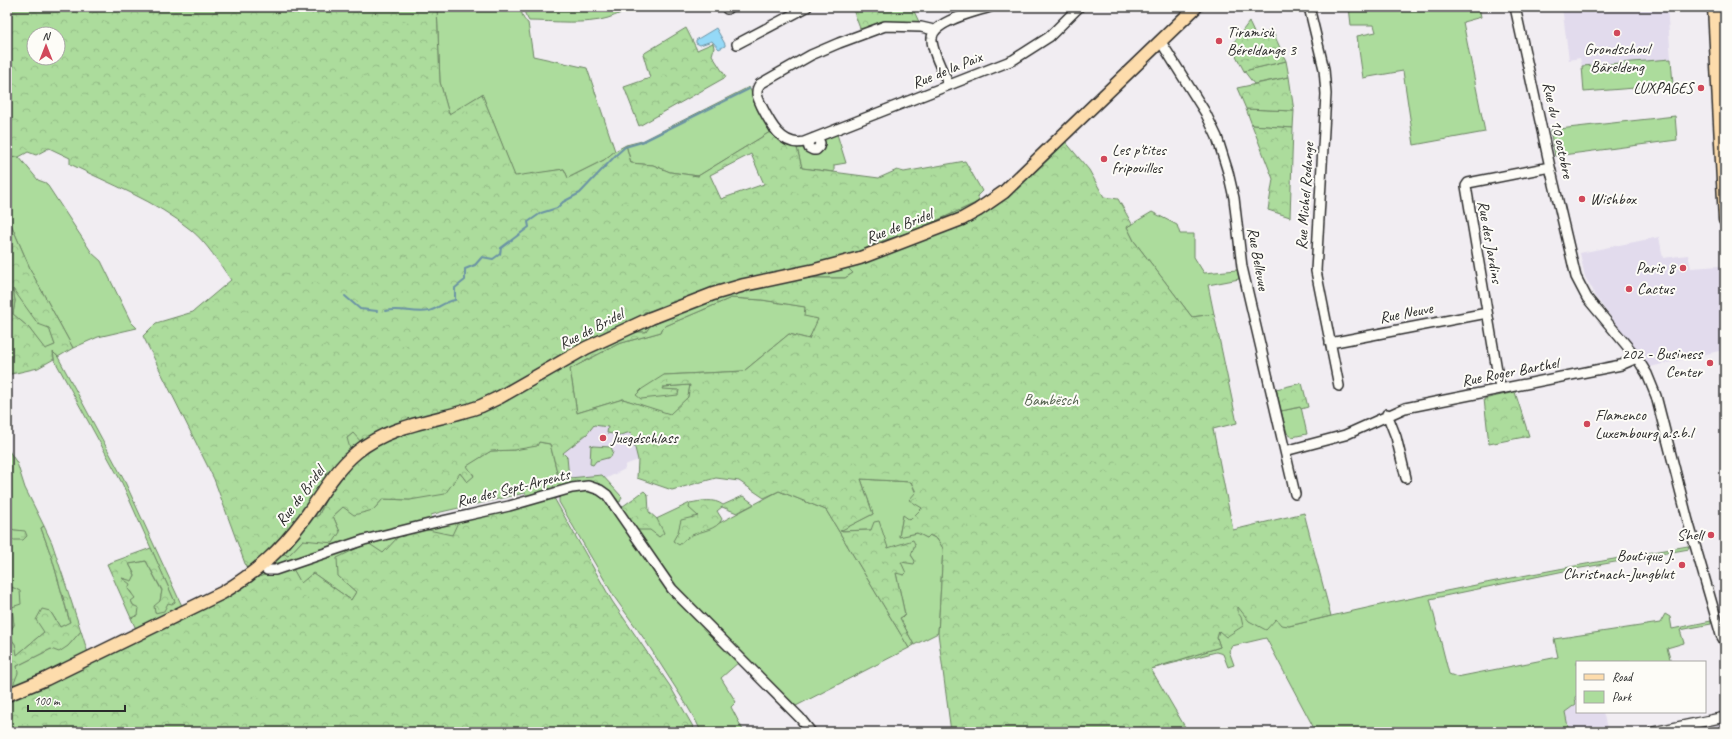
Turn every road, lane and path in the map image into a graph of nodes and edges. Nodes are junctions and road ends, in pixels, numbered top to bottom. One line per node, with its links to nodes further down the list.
1 (807, 7): 10 (street)
2 (990, 7): 8 (street)
3 (1079, 7): 11 (street, Rue de la Paix)
4 (1196, 7): 9 (main road, Rue de Bridel)
5 (1309, 7): 15 (street, Rue Michel Rodange)
6 (1516, 7): 12 (street, Rue du 10 octobre)
7 (1714, 7): 13 (main road)
8 (934, 30): 11 (street); 11 (street, Rue de la Paix)
9 (1161, 42): 20 (street, Rue Bellevue); 23 (main road, Rue de Bridel)
10 (737, 44)
11 (949, 86)
12 (1550, 167): 14 (street, Rue des Jardins); 16 (street, Rue du 10 octobre)
13 (1725, 220)
14 (1487, 313): 15 (street, Rue Neuve); 18 (street, Rue des Jardins)
15 (1330, 343): 17 (street, Rue Michel Rodange)
16 (1637, 358): 18 (street, Rue Roger Barthel); 24 (street, Rue du 10 octobre)
17 (1339, 386)
18 (1500, 388): 19 (street, Rue Roger Barthel)
19 (1388, 414): 20 (street, Rue Roger Barthel); 21 (street)
20 (1285, 451): 22 (street, Rue Bellevue)
21 (1406, 478)
22 (1295, 494)
23 (262, 566): 25 (main road, Rue de Bridel); 27 (street, Rue des Sept-Arpents)
24 (1725, 642)
25 (7, 695)
26 (1725, 717): 28 (street)
27 (811, 732)
28 (1652, 732)

